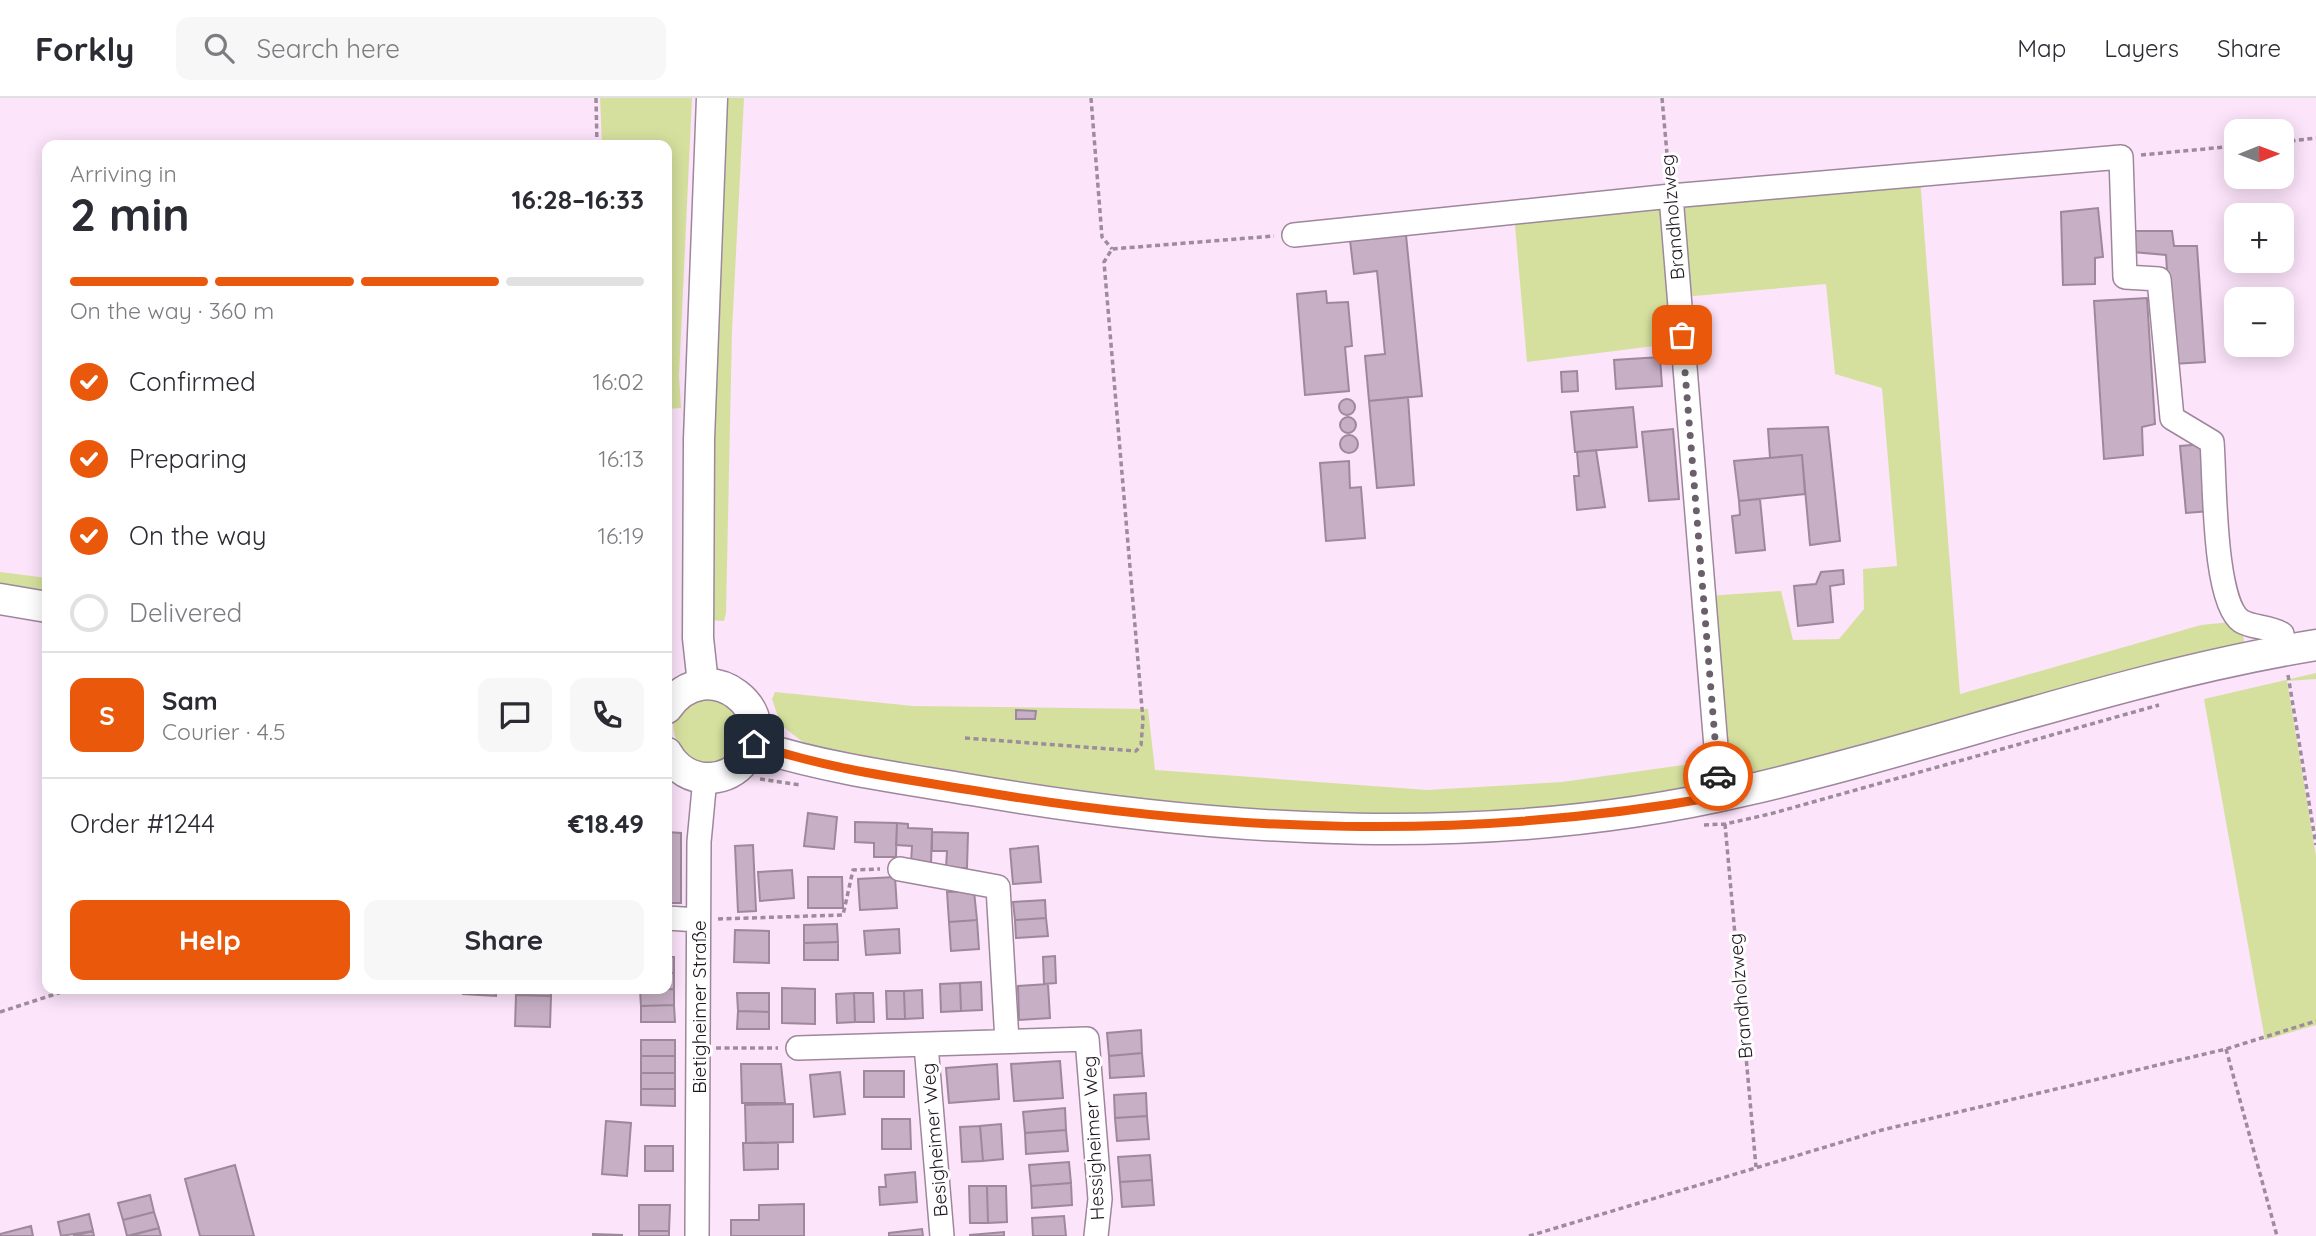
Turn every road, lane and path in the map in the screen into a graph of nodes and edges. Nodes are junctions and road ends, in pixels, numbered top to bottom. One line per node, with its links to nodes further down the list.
1 (596, 98): 6 (path)
2 (712, 98): 17 (main road)
3 (1091, 98): 12 (path)
4 (1662, 98): 10 (path, Brandholzweg)
5 (2316, 138): 7 (path)
6 (597, 140)
7 (2294, 141)
8 (2224, 147): 9 (path)
9 (2121, 157): 10 (street); 16 (street)
10 (1671, 196): 11 (street); 26 (street, Brandholzweg)
11 (1294, 235): 12 (path)
12 (1112, 249): 20 (path)
13 (0, 599): 14 (main road)
14 (42, 606)
15 (2316, 645): 16 (main road)
16 (2286, 668): 26 (main road); 28 (path)
17 (703, 684): 18 (main road); 21 (main road)
18 (672, 703)
19 (2164, 704): 26 (path)
20 (965, 738)
21 (754, 744): 23 (main road); 26 (main road)
22 (672, 760): 23 (main road)
23 (705, 778): 31 (street, Bietigheimer Straße)
24 (751, 781): 25 (path)
25 (814, 787)
26 (1722, 810): 27 (path); 40 (path, Brandholzweg)
27 (1699, 825)
28 (2316, 845)
29 (900, 869): 31 (path); 35 (street)
30 (672, 918): 31 (street)
31 (698, 920): 37 (street, Bietigheimer Straße)
32 (56, 994): 33 (path)
33 (0, 1012)
34 (2316, 1021): 39 (path)
35 (1007, 1041): 36 (street); 43 (street, Hessigheimer Weg)
36 (926, 1045): 38 (street); 42 (street, Besigheimer Weg)
37 (700, 1048): 38 (path); 41 (street, Bietigheimer Straße)
38 (798, 1048)
39 (2226, 1049): 40 (path); 45 (path)
40 (1756, 1167): 44 (path)
41 (696, 1236)
42 (942, 1236)
43 (1096, 1236)
44 (1529, 1236)
45 (2277, 1236)

